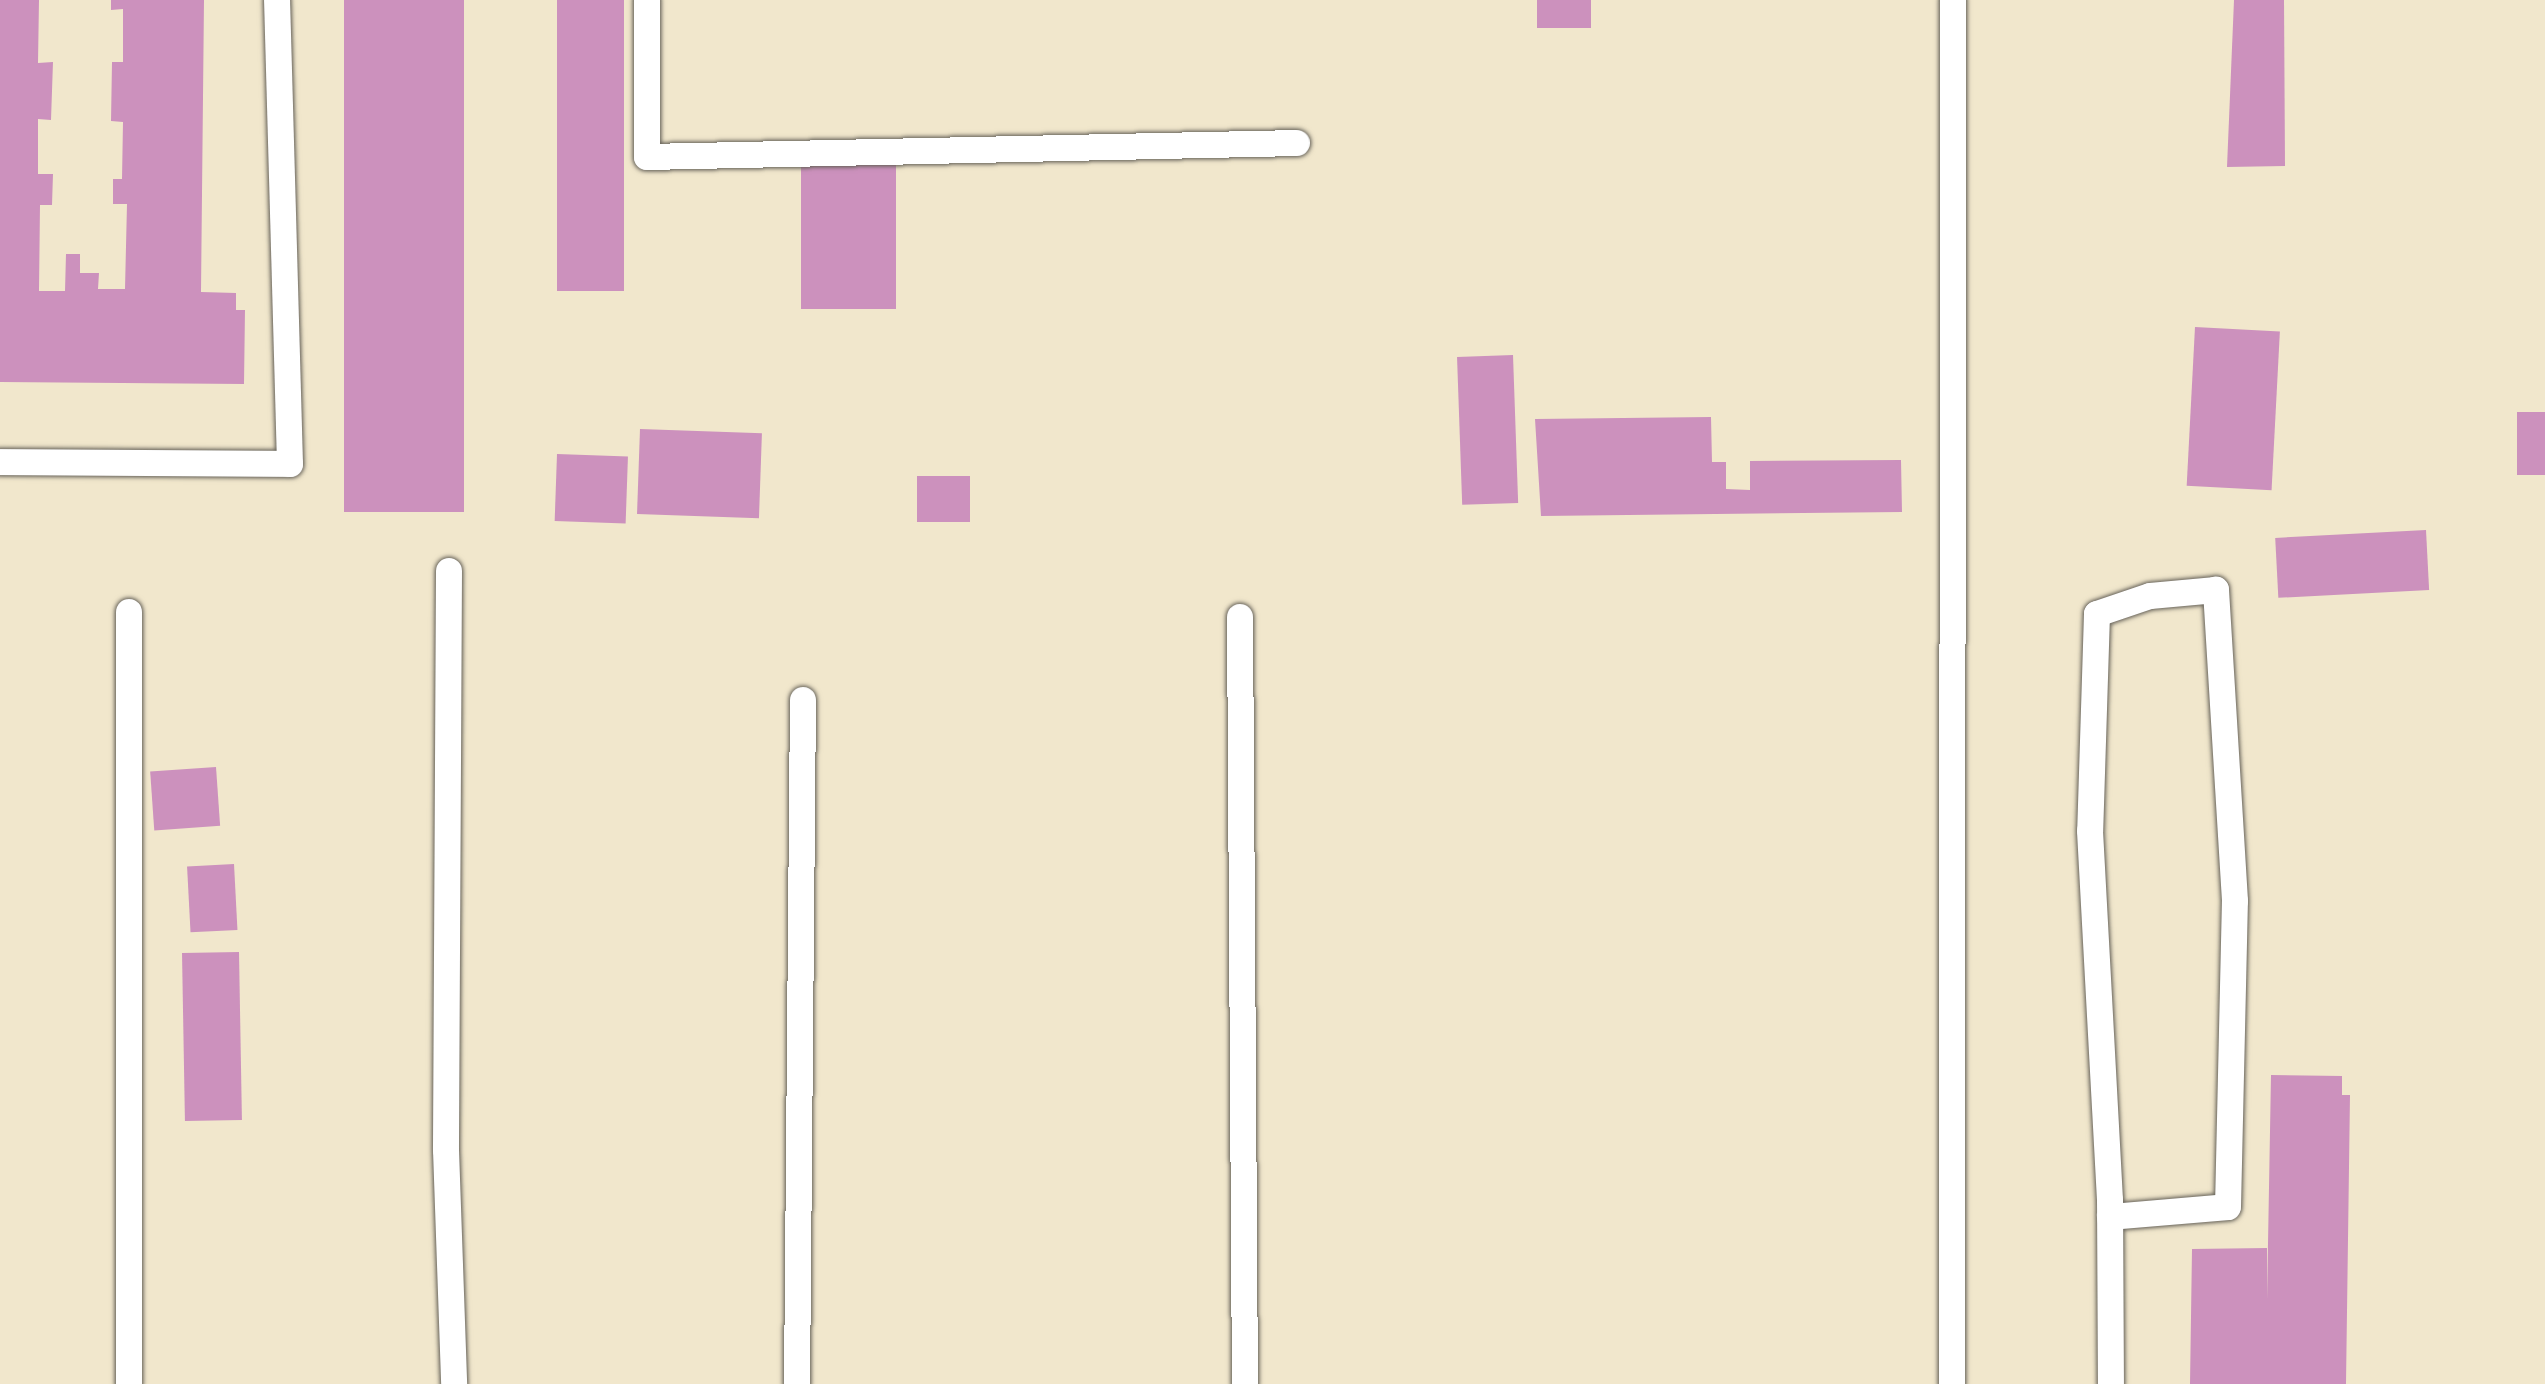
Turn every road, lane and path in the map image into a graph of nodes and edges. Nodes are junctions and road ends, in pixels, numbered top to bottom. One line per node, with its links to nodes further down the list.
1 (277, 0): 5 (lane)
2 (647, 0): 4 (lane)
3 (1953, 0): 15 (lane)
4 (1297, 143)
5 (0, 462)
6 (449, 571): 12 (lane)
7 (129, 612): 11 (lane)
8 (1240, 617): 14 (lane)
9 (803, 700): 13 (lane)
10 (2110, 1217): 10 (lane); 16 (lane)
11 (129, 1384)
12 (454, 1384)
13 (797, 1384)
14 (1245, 1384)
15 (1952, 1384)
16 (2111, 1384)

